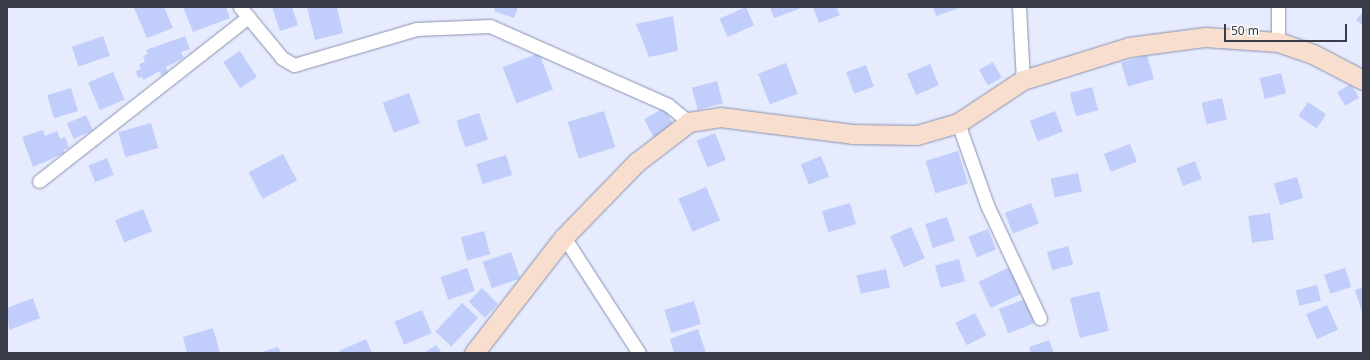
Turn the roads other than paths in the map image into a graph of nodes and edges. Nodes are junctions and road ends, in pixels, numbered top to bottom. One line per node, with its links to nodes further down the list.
1 (1019, 7): 5 (street)
2 (1278, 7): 4 (street)
3 (244, 12): 7 (street); 9 (street)
4 (1278, 42): 5 (main road); 6 (main road)
5 (1023, 80): 8 (main road)
6 (1363, 80)
7 (689, 122): 8 (main road); 10 (main road)
8 (958, 123): 11 (street)
9 (40, 180)
10 (564, 237): 12 (main road); 13 (street)
11 (1040, 318)
12 (474, 353)
13 (639, 353)

